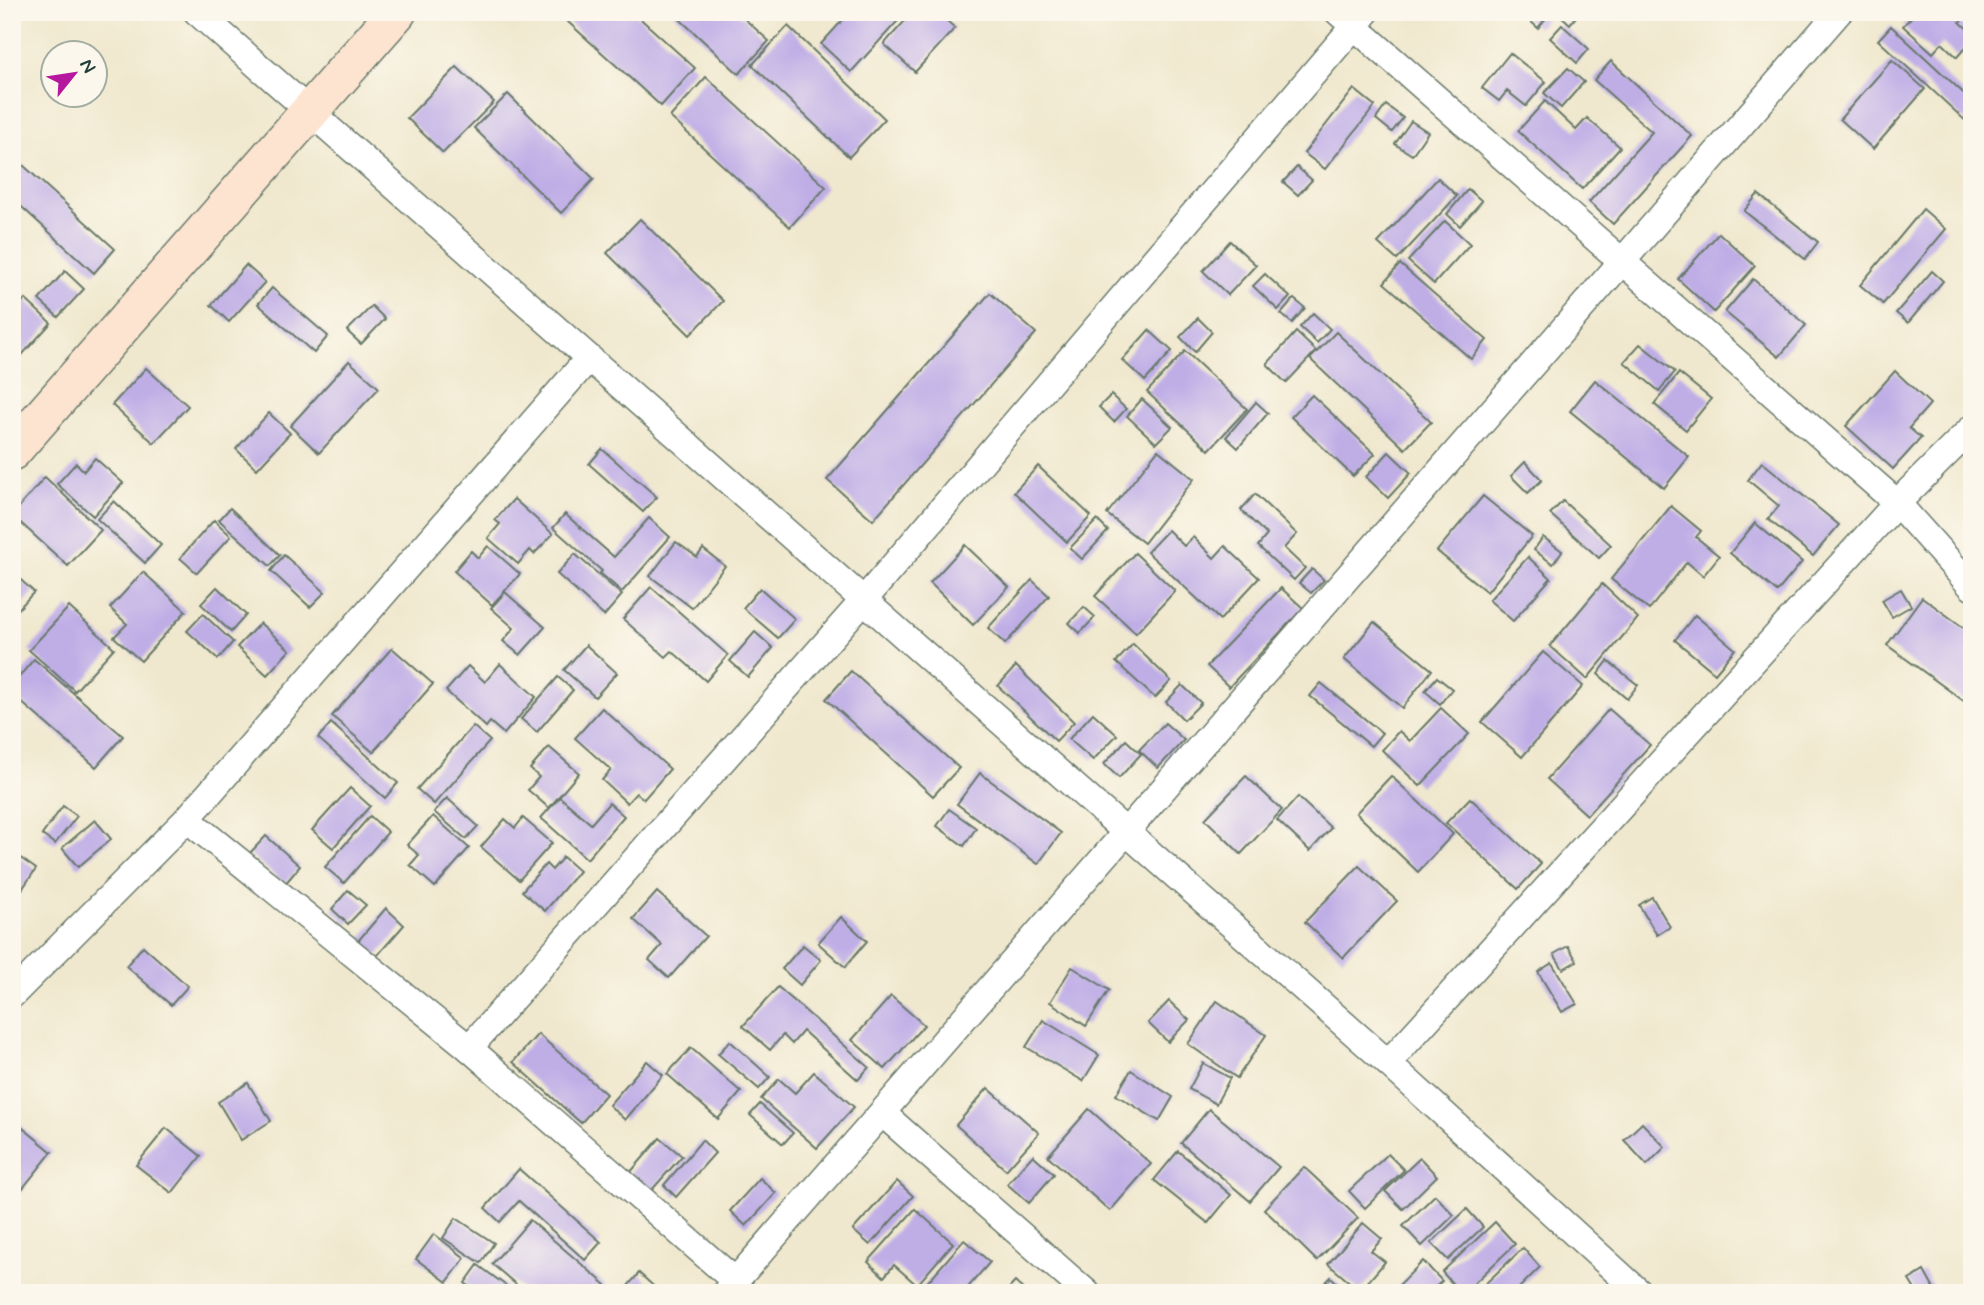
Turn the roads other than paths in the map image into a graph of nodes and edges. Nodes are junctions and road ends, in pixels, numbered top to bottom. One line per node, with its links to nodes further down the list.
1 (197, 12): 5 (street)
2 (397, 12): 5 (street)
3 (1839, 12): 6 (street)
4 (1352, 17): 6 (street); 12 (street)
5 (310, 112): 7 (street); 9 (street)
6 (1623, 261): 10 (street); 14 (street)
7 (589, 358): 12 (street); 13 (street)
8 (1972, 428): 10 (street)
9 (12, 451)
10 (1897, 503): 11 (street); 17 (street)
11 (1972, 587)
12 (863, 601): 14 (street); 16 (street)
13 (187, 819): 15 (street); 16 (street)
14 (1126, 832): 17 (street); 18 (street)
15 (12, 995)
16 (469, 1048): 19 (street)
17 (1388, 1063): 21 (street)
18 (882, 1113): 19 (street); 20 (street)
19 (730, 1287)
20 (1087, 1293)
21 (1640, 1293)

